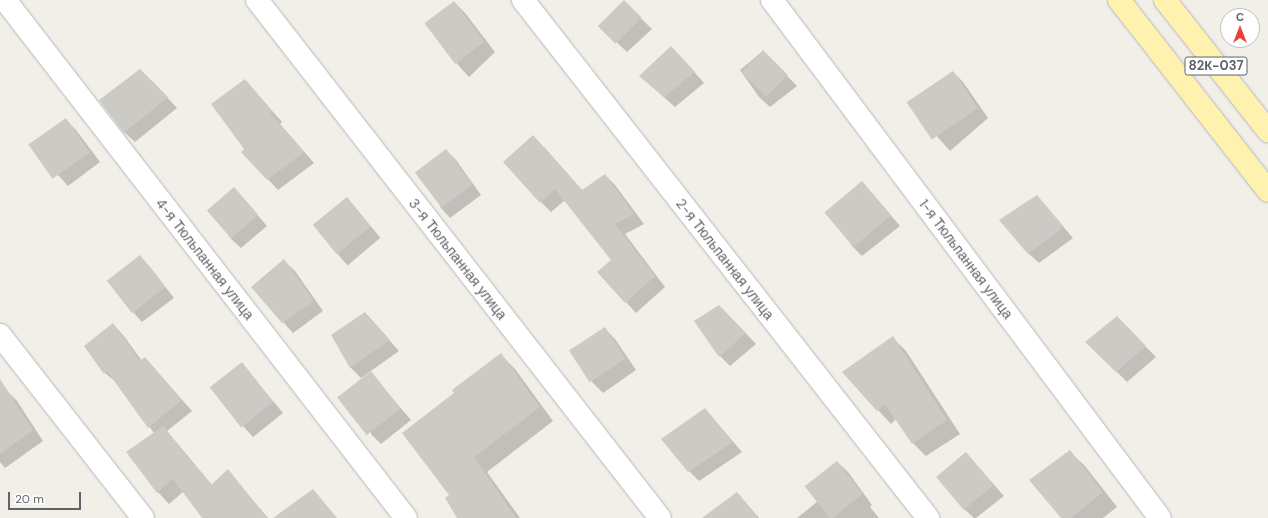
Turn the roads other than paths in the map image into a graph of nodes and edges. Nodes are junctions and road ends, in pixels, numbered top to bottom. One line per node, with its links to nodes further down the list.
1 (5, 0): 11 (street, 4-я Тюльпанная улица)
2 (257, 0): 12 (street, 3-я Тюльпанная улица)
3 (523, 0): 13 (street, 2-я Тюльпанная улица)
4 (772, 0): 14 (street, 1-я Тюльпанная улица)
5 (1119, 0): 8 (main road)
6 (1165, 0): 7 (main road, 82К-037)
7 (1268, 131)
8 (1268, 191)
9 (0, 335): 10 (street)
10 (143, 518)
11 (406, 518)
12 (660, 518)
13 (928, 518)
14 (1160, 518)

